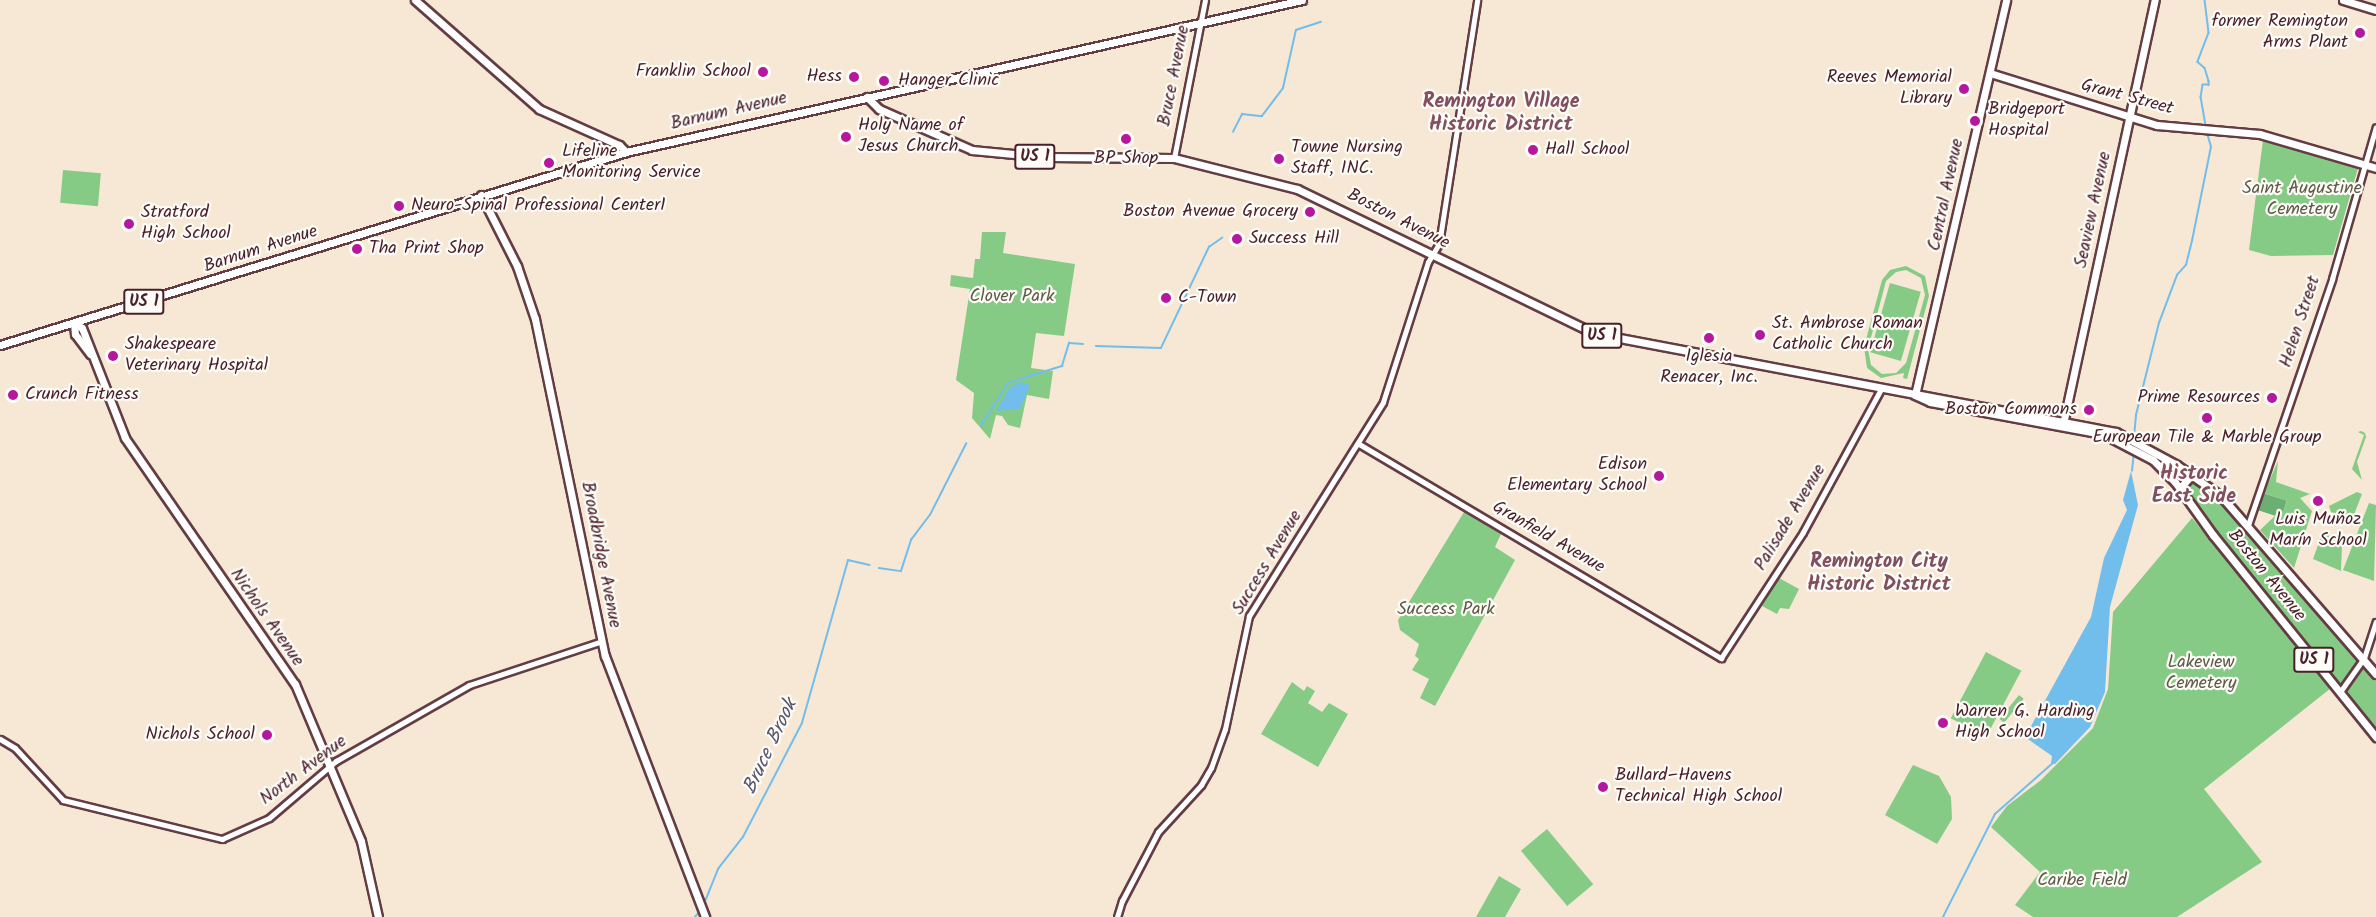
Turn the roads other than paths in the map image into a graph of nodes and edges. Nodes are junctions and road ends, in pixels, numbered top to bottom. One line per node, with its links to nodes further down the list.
1 (415, 0): 14 (main road)
2 (1205, 0): 9 (street, Bruce Avenue)
3 (1302, 0): 9 (main road, Barnum Avenue)
4 (1477, 0): 19 (street, Success Avenue)
5 (2006, 0): 10 (main road, Central Avenue)
6 (2155, 0): 12 (main road, Seaview Avenue)
7 (2343, 0): 8 (main road)
8 (2376, 10)
9 (1202, 22): 11 (main road, Barnum Avenue); 15 (street, Bruce Avenue)
10 (1990, 73): 12 (main road, Grant Street); 23 (main road, Central Avenue)
11 (867, 97): 14 (main road, Barnum Avenue / US 1); 15 (main road, Boston Avenue / US 1)
12 (2129, 116): 16 (main road, Grant Street); 24 (main road, Seaview Avenue)
13 (2376, 127): 16 (street, Helen Street)
14 (626, 152): 18 (main road, Barnum Avenue / US 1)
15 (1174, 158): 19 (main road, Boston Avenue / US 1)
16 (2365, 165): 17 (main road, Grant Street); 29 (street, Helen Street)
17 (2376, 168)
18 (480, 195): 20 (main road, Barnum Avenue / US 1); 31 (main road, Broadbridge Avenue)
19 (1433, 254): 22 (main road, Boston Avenue / US 1); 25 (street, Success Avenue)
20 (75, 323): 21 (main road, Barnum Avenue / US 1); 38 (main road, Nichols Avenue)
21 (0, 345)
22 (1881, 390): 23 (main road, Boston Avenue / US 1); 32 (street, Palisade Avenue)
23 (1915, 395): 24 (main road, Boston Avenue / US 1)
24 (2063, 423): 26 (main road, Boston Avenue / US 1)
25 (1359, 444): 32 (street, Granfield Avenue); 41 (street, Success Avenue)
26 (2136, 445): 27 (main road, Boston Avenue / US 1); 28 (main road, Boston Avenue / US 1)
27 (2192, 474): 28 (main road); 29 (main road, Boston Avenue / US 1)
28 (2180, 488): 35 (main road, Boston Avenue / US 1)
29 (2248, 525): 33 (main road, Boston Avenue / US 1)
30 (2376, 622): 33 (street)
31 (602, 641): 38 (street, North Avenue); 39 (main road, Broadbridge Avenue)
32 (1721, 658)
33 (2364, 658): 34 (main road, Boston Avenue / US 1); 35 (street)
34 (2376, 674)
35 (2340, 692): 36 (main road, Boston Avenue / US 1)
36 (2376, 737)
37 (0, 739): 38 (street, North Avenue)
38 (331, 766): 40 (main road, Nichols Avenue)
39 (704, 914)
40 (378, 917)
41 (1117, 917)

